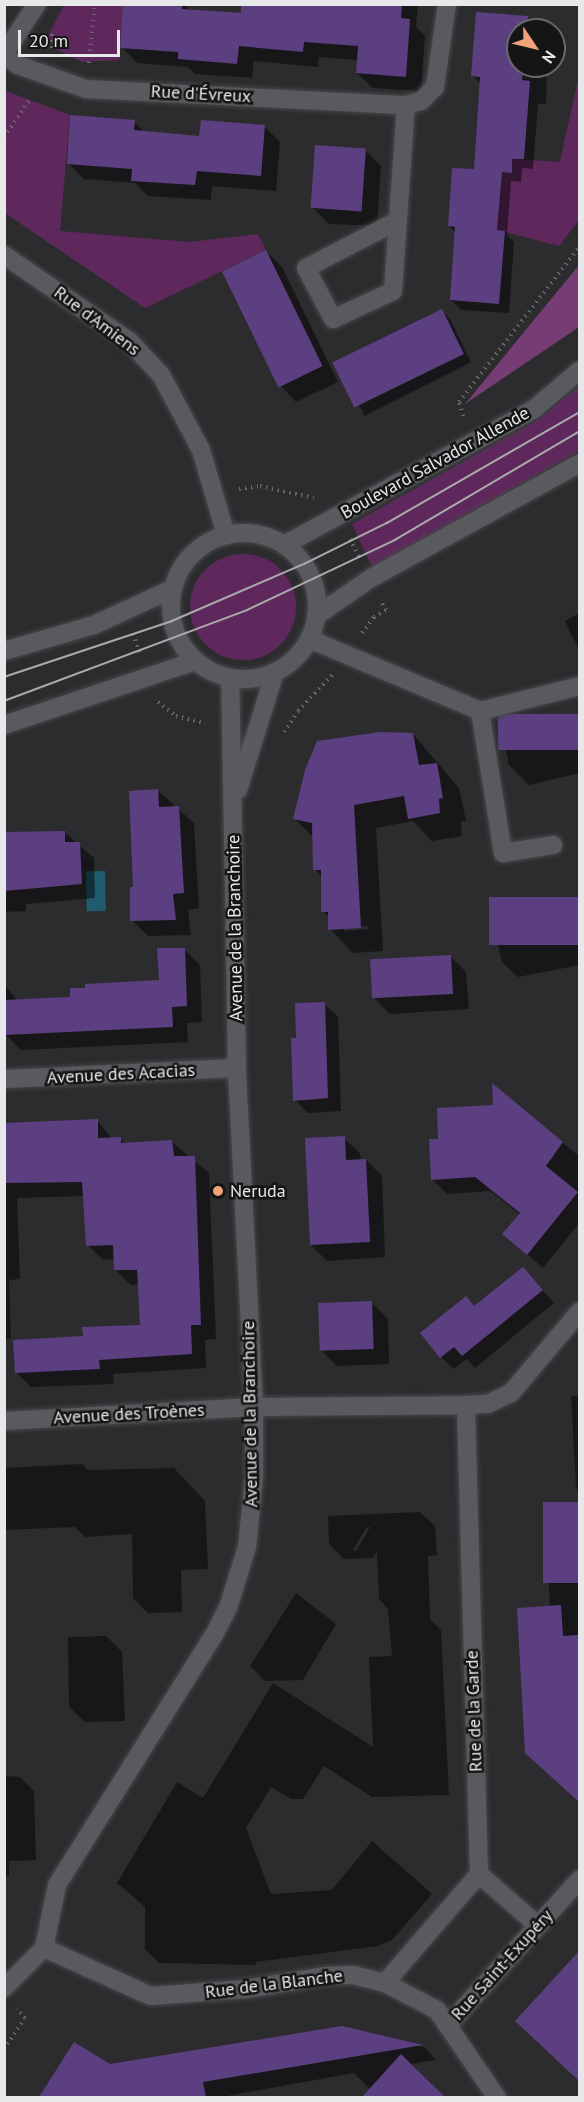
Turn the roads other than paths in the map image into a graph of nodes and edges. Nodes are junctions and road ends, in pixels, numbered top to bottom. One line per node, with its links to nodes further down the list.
1 (38, 4): 3 (street)
2 (447, 4): 4 (street)
3 (4, 54): 4 (street, Rue d'Évreux)
4 (406, 105): 5 (street)
5 (397, 221): 5 (street)
6 (4, 255): 9 (street, Rue d'Amiens)
7 (579, 370): 10 (street, Boulevard Salvador Allende)
8 (579, 463): 12 (street)
9 (226, 535): 10 (street); 11 (street)
10 (284, 545): 12 (street)
11 (172, 589): 14 (street); 15 (street)
12 (316, 616): 13 (street)
13 (309, 639): 16 (street); 19 (street)
14 (4, 651)
15 (195, 661): 17 (street); 20 (street)
16 (275, 672): 17 (street); 21 (street, Avenue de la Branchoire)
17 (230, 679): 21 (street, Avenue de la Branchoire)
18 (579, 686): 19 (street)
19 (480, 711): 22 (street)
20 (4, 725)
21 (233, 806): 23 (street, Avenue de la Branchoire)
22 (553, 845)
23 (237, 1068): 24 (street, Avenue des Acacias); 27 (street, Avenue de la Branchoire)
24 (4, 1079)
25 (579, 1311): 26 (street)
26 (466, 1404): 27 (street); 29 (street, Rue de la Garde)
27 (254, 1407): 28 (street, Avenue des Troènes); 32 (street, Avenue de la Branchoire)
28 (4, 1421)
29 (479, 1874): 31 (street); 33 (street)
30 (579, 1878): 31 (street, Rue Saint-Exupéry)
31 (537, 1925): 35 (street, Rue Saint-Exupéry)
32 (44, 1948): 33 (street, Rue de la Blanche); 34 (street)
33 (385, 1983): 35 (street, Rue de la Blanche)
34 (8, 1995)
35 (449, 2024): 36 (street, Rue de la Blanche)
36 (497, 2097)

